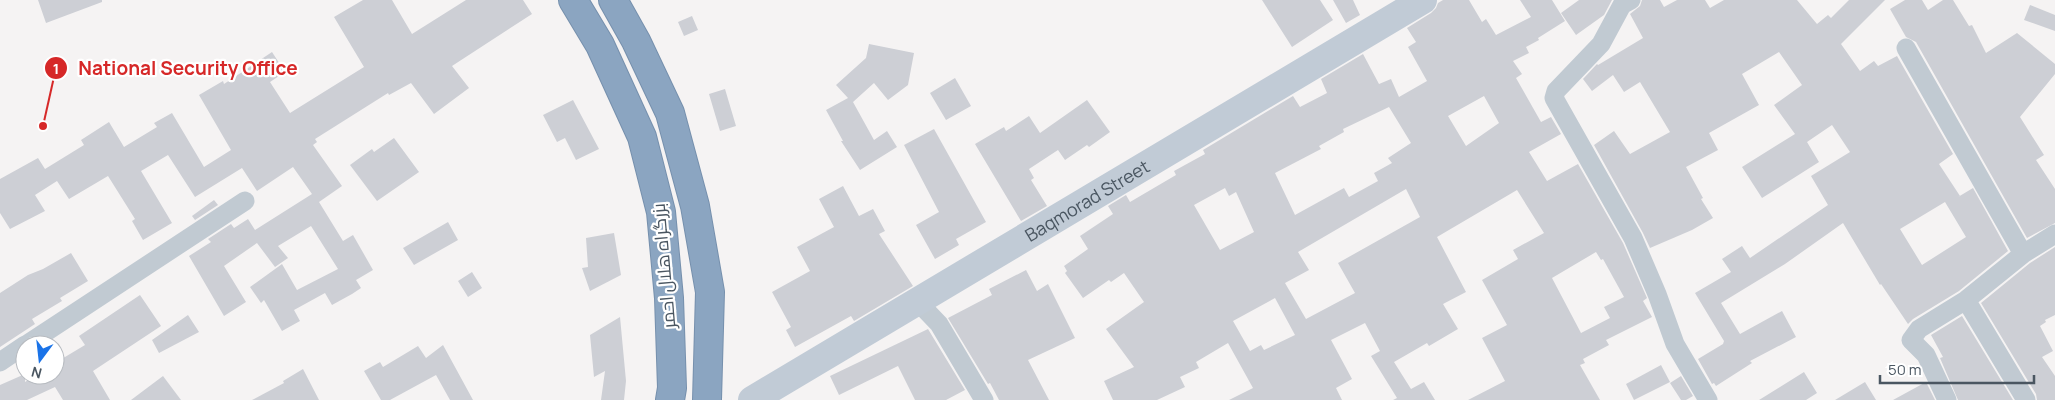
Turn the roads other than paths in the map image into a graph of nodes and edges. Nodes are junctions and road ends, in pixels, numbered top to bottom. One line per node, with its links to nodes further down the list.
1 (573, 0): 14 (highway, بزرگراه هلال احمر)
2 (613, 0): 15 (highway, بزرگراه هلال احمر)
3 (1423, 0): 10 (street, Baqmorad Street)
4 (1631, 0): 18 (street)
5 (1906, 48): 8 (street)
6 (245, 201): 11 (street)
7 (2055, 234): 8 (street)
8 (2023, 254): 9 (street)
9 (1966, 300): 19 (street); 20 (street)
10 (918, 301): 16 (street, Baqmorad Street); 17 (street)
11 (40, 335)
12 (15, 352): 13 (street)
13 (0, 362)
14 (670, 400)
15 (707, 400)
16 (752, 400)
17 (984, 400)
18 (1708, 400)
19 (1947, 400)
20 (2026, 400)

